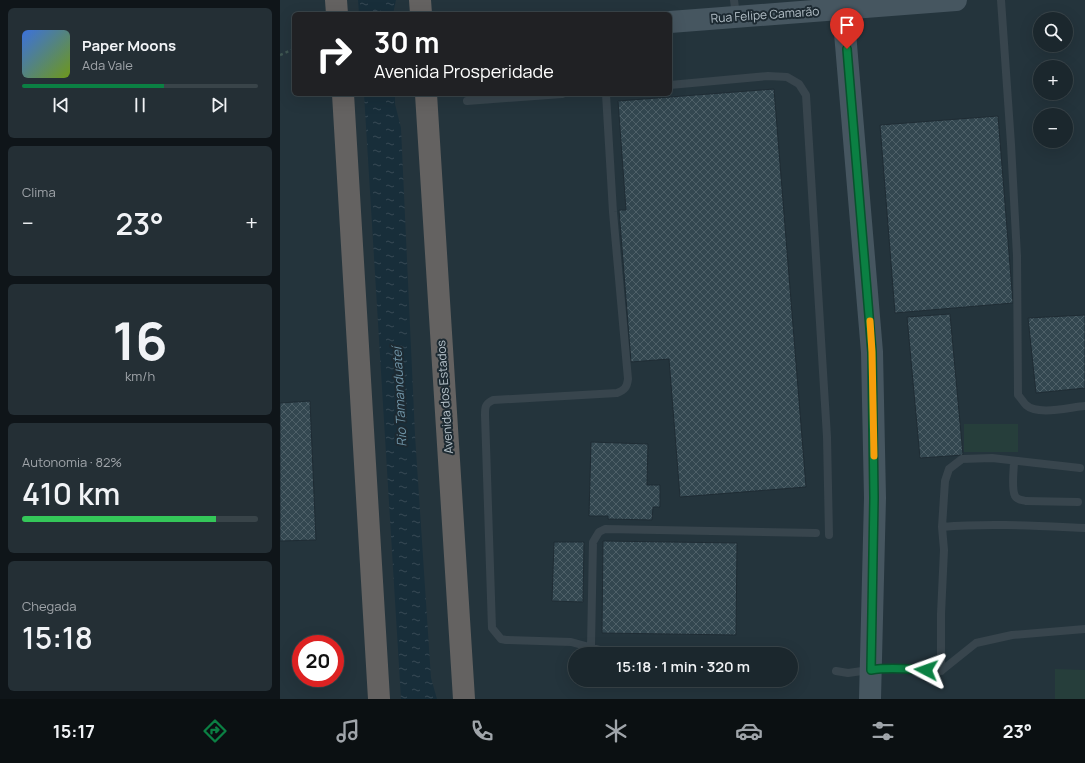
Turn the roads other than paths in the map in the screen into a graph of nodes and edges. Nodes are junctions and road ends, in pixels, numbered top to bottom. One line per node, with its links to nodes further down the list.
1 (336, 0): 7 (highway)
2 (420, 0): 8 (highway)
3 (956, 0): 6 (main road, Rua Felipe Camarão)
4 (1000, 0): 16 (lane)
5 (735, 8): 6 (main road, Rua Felipe Camarão); 9 (main road, Rua Felipe Camarão)
6 (844, 9): 27 (main road)
7 (337, 12)
8 (421, 12)
9 (672, 22)
10 (672, 85): 23 (lane)
11 (343, 96): 30 (highway)
12 (426, 96): 31 (highway, Avenida dos Estados)
13 (535, 96): 15 (lane)
14 (606, 96): 25 (lane)
15 (467, 101)
16 (1085, 406)
17 (1014, 461): 18 (lane); 19 (lane); 20 (lane)
18 (1080, 468)
19 (1078, 502)
20 (942, 527): 21 (lane); 29 (lane)
21 (1085, 528)
22 (816, 533): 25 (lane)
23 (829, 535)
24 (1085, 629): 29 (lane)
25 (590, 646): 26 (lane)
26 (593, 647)
27 (871, 670): 28 (lane); 29 (lane); 32 (main road)
28 (836, 671)
29 (942, 671)
30 (379, 699)
31 (464, 699)
32 (870, 699)

